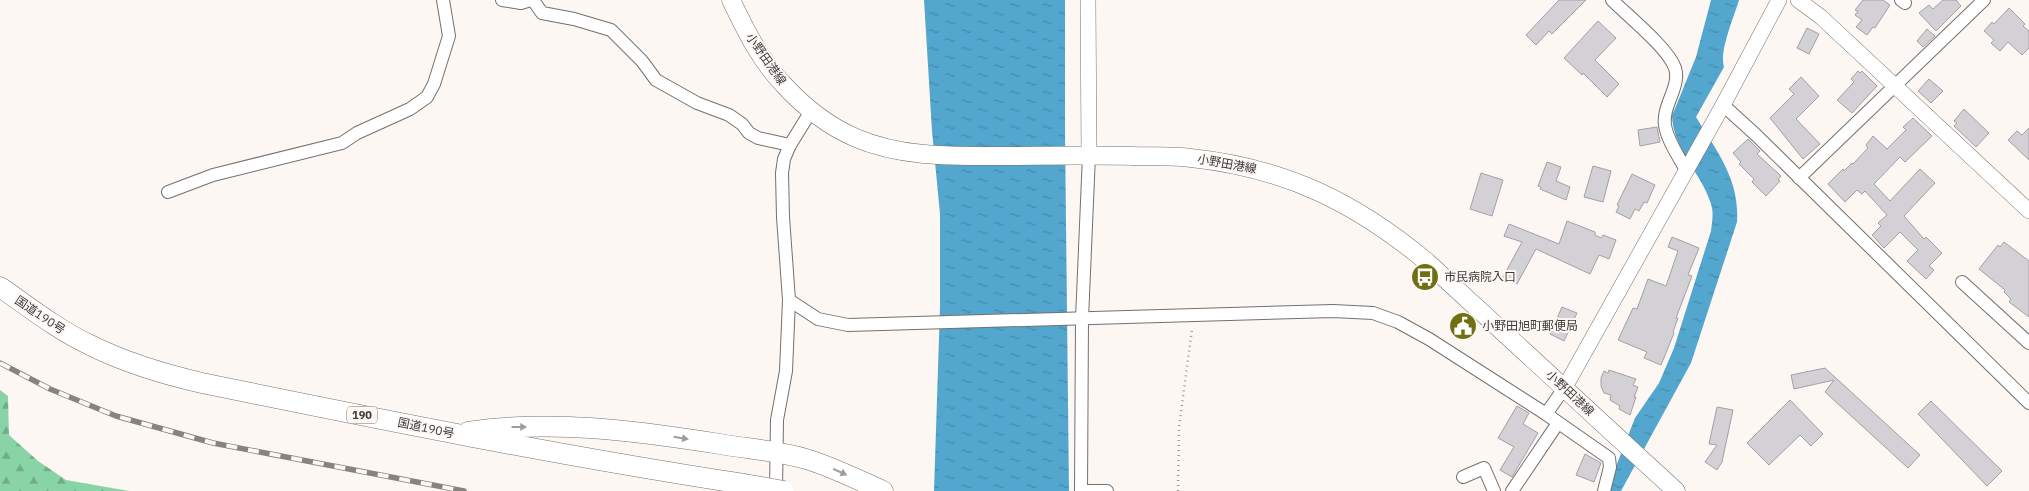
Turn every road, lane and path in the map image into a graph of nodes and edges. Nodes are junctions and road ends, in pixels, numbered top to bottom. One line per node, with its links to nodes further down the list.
1 (444, 0): 17 (street)
2 (502, 0): 3 (street)
3 (532, 0): 13 (street)
4 (731, 0): 12 (main road, 小野田港線)
5 (1088, 0): 14 (street)
6 (1612, 0): 15 (street)
7 (1779, 0): 11 (street)
8 (1798, 0): 10 (street)
9 (1984, 0): 10 (street)
10 (1895, 85): 16 (street); 18 (street)
11 (1724, 105): 15 (street); 16 (street)
12 (811, 111): 13 (street); 14 (main road, 小野田港線)
13 (790, 145): 21 (street)
14 (1082, 155): 23 (street); 25 (main road, 小野田港線)
15 (1688, 167): 25 (street)
16 (1799, 178): 26 (street)
17 (168, 192)
18 (2029, 211)
19 (1962, 282): 24 (street)
20 (0, 287): 29 (highway, 国道190号 / 190)
21 (789, 300): 23 (street); 30 (street)
22 (1191, 315): 23 (street); 27 (street); 37 (path)
23 (1076, 319): 35 (street)
24 (2029, 343)
25 (1565, 387): 27 (street); 41 (main road, 小野田港線)
26 (2029, 403)
27 (1546, 414): 28 (street)
28 (1558, 423): 39 (street); 40 (street)
29 (454, 434): 30 (highway, one-way to 30); 33 (highway, 国道190号 / 190, bridge)
30 (776, 453): 32 (street); 34 (highway, one-way to 34)
31 (1463, 477): 38 (street)
32 (776, 491)
33 (784, 491)
34 (883, 491)
35 (1081, 491): 36 (street)
36 (1107, 491)
37 (1178, 491)
38 (1494, 491)
39 (1512, 491)
40 (1604, 491)
41 (1676, 491)

